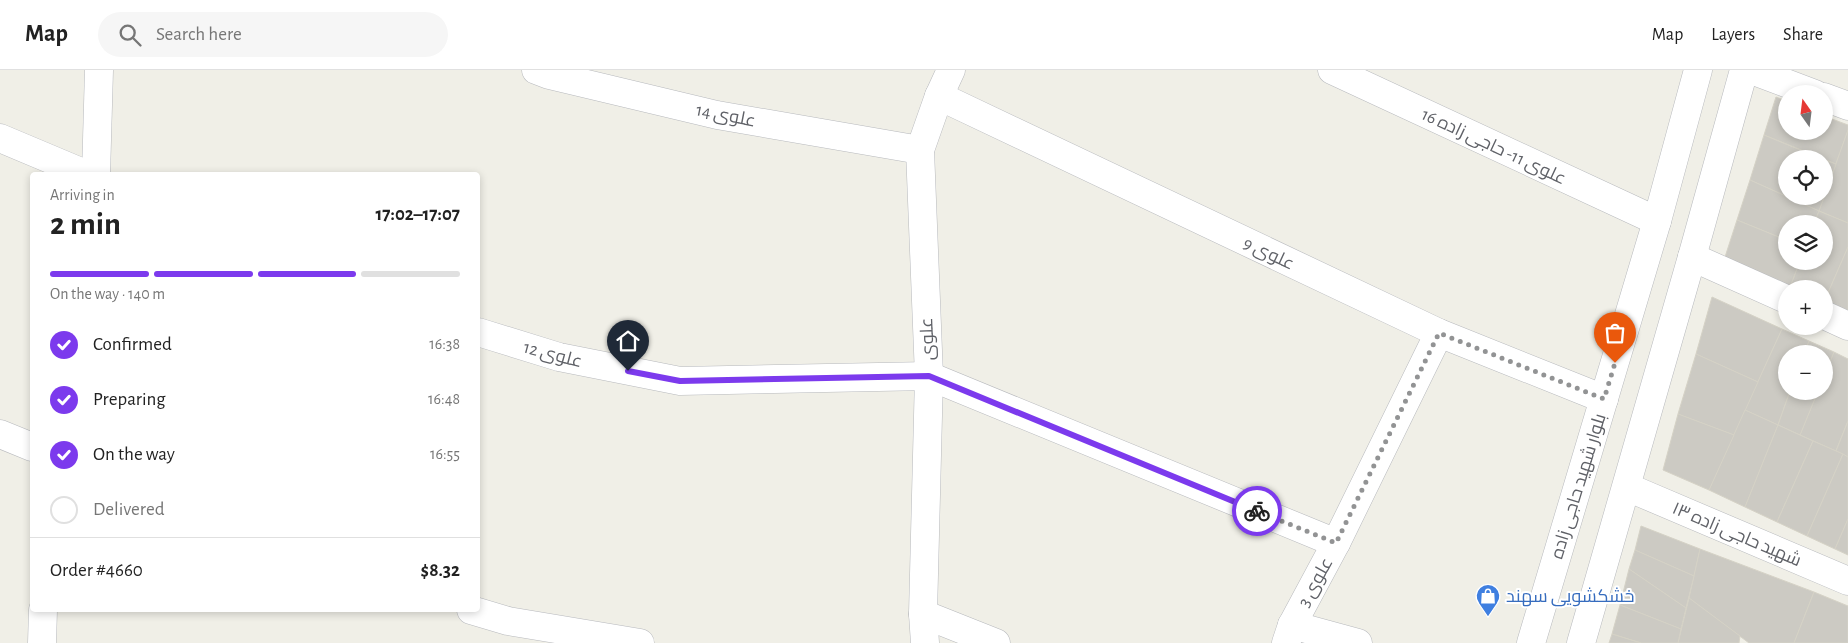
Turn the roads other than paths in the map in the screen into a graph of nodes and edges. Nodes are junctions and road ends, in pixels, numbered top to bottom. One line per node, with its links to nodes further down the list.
1 (99, 70): 15 (street)
2 (536, 70): 13 (street, علوی 14)
3 (951, 70): 9 (street, علوی)
4 (1332, 70): 16 (street, علوی 11- حاجی زاده 16)
5 (1698, 70): 16 (street, بلوار شهید حاجی زاده)
6 (1744, 70): 17 (street)
7 (1751, 70): 8 (street)
8 (1790, 85)
9 (939, 96): 13 (street, علوی); 22 (street, علوی 9)
10 (1833, 100): 11 (street)
11 (1848, 106)
12 (0, 138): 14 (street)
13 (920, 150): 23 (street, علوی)
14 (81, 172)
15 (96, 172)
16 (1657, 221): 24 (street, بلوار شهید حاجی زاده)
17 (1692, 256): 18 (street); 27 (street)
18 (1778, 295)
19 (1833, 319): 20 (street)
20 (1848, 326)
21 (480, 333): 23 (street, علوی 12)
22 (1439, 333): 24 (street, علوی 9); 28 (street, علوی 3)
23 (929, 376): 28 (street); 32 (street, علوی)
24 (1604, 399): 39 (street, بلوار شهید حاجی زاده)
25 (0, 434): 26 (street)
26 (30, 446)
27 (1626, 487): 29 (street, شهید حاجی زاده ۱۳); 40 (street)
28 (1336, 543): 33 (street, علوی 3)
29 (1848, 581)
30 (43, 612): 34 (street)
31 (478, 612): 35 (street)
32 (923, 614): 36 (street, علوی); 37 (street)
33 (1289, 634): 38 (street)
34 (42, 643)
35 (640, 643)
36 (925, 643)
37 (996, 643)
38 (1358, 643)
39 (1532, 643)
40 (1581, 643)

